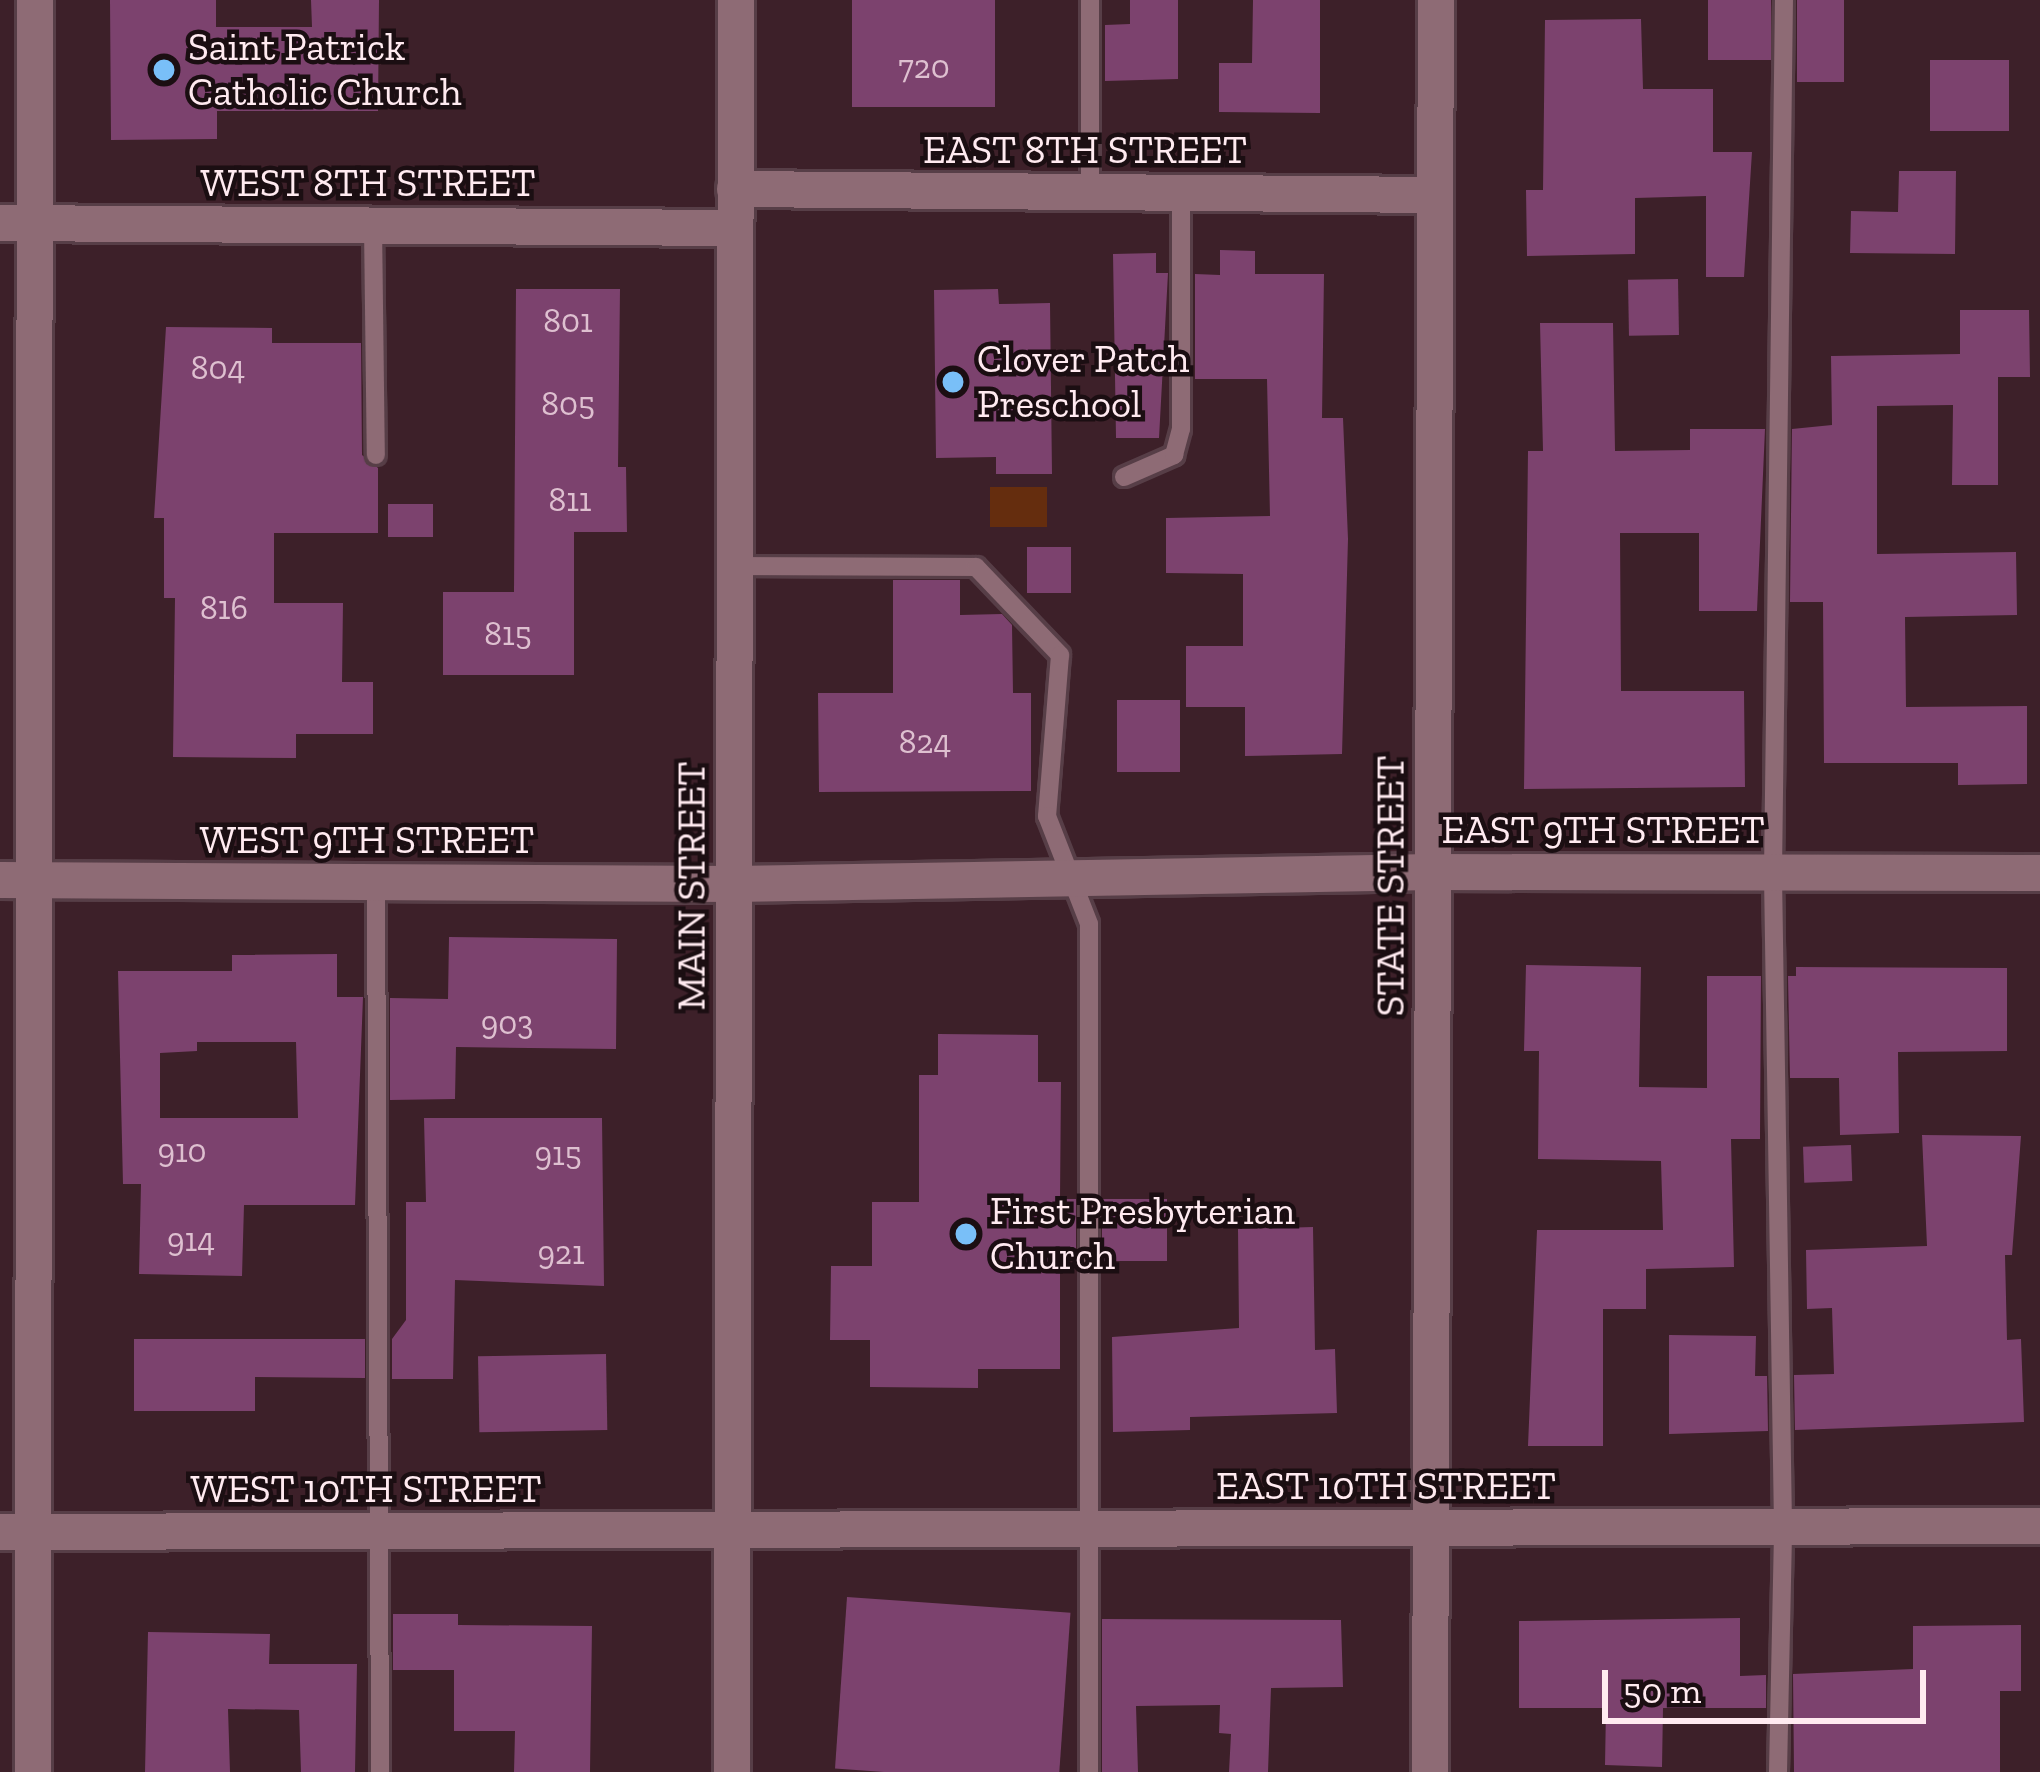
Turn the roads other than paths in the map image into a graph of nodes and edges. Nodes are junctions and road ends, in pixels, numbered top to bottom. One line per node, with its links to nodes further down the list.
1 (35, 0): 10 (street)
2 (736, 0): 6 (street, MAIN STREET)
3 (1090, 0): 7 (lane)
4 (1436, 0): 9 (street, STATE STREET)
5 (1784, 0): 17 (lane)
6 (735, 189): 7 (street, EAST 8TH STREET); 12 (street, MAIN STREET)
7 (1090, 192): 8 (street, EAST 8TH STREET)
8 (1180, 193): 9 (street, EAST 8TH STREET); 14 (lane)
9 (1435, 195): 16 (street, STATE STREET)
10 (17, 223): 11 (street, WEST 8TH STREET); 19 (street)
11 (373, 225): 12 (street, WEST 8TH STREET); 13 (lane)
12 (735, 228): 15 (street, MAIN STREET)
13 (376, 455)
14 (1124, 477)
15 (734, 566): 20 (lane); 22 (street, MAIN STREET)
16 (1433, 872): 17 (street, EAST 9TH STREET); 20 (street, EAST 9TH STREET); 25 (street, STATE STREET)
17 (1773, 872): 18 (street, EAST 9TH STREET); 23 (lane)
18 (2040, 872)
19 (17, 880): 21 (street, WEST 9TH STREET); 29 (street)
20 (1074, 880): 22 (street, EAST 9TH STREET); 26 (lane)
21 (376, 882): 22 (street, WEST 9TH STREET); 27 (lane)
22 (734, 884): 28 (street, MAIN STREET)
23 (1783, 1526): 24 (street, EAST 10TH STREET); 25 (street, EAST 10TH STREET); 35 (lane)
24 (2040, 1526)
25 (1431, 1528): 26 (street, EAST 10TH STREET); 34 (street, STATE STREET)
26 (1090, 1529): 28 (street, EAST 10TH STREET); 33 (lane)
27 (380, 1531): 28 (street, WEST 10TH STREET); 29 (street, WEST 10TH STREET); 31 (lane)
28 (732, 1531): 32 (street, MAIN STREET)
29 (17, 1532): 30 (street)
30 (33, 1772)
31 (380, 1772)
32 (732, 1772)
33 (1090, 1772)
34 (1430, 1772)
35 (1778, 1772)

